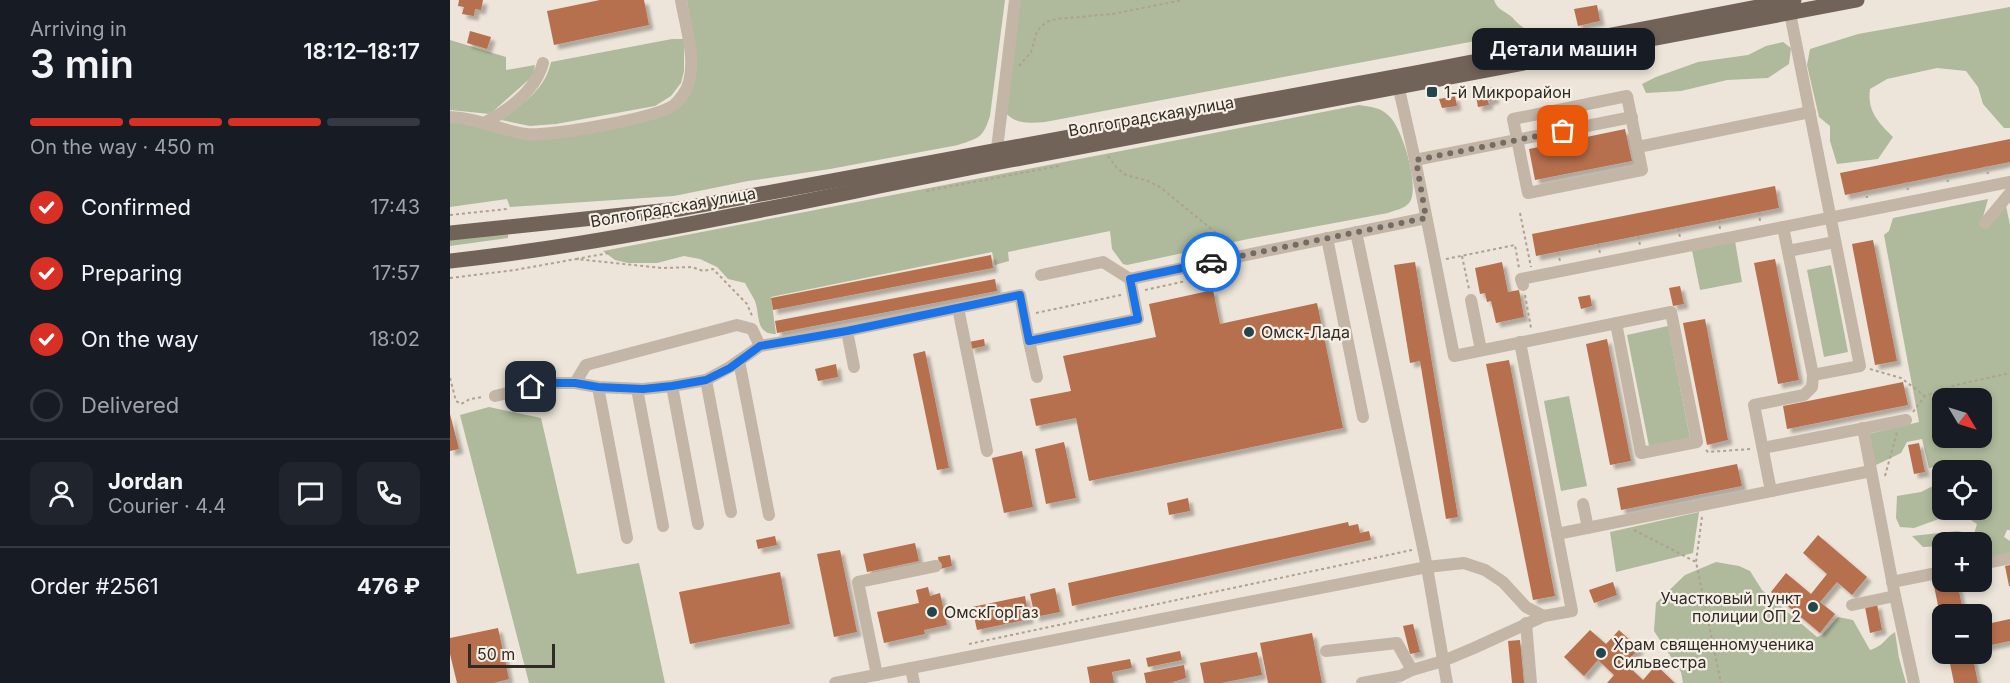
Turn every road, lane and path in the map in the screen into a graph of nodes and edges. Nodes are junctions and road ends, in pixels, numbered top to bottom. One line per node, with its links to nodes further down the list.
1 (681, 0): 12 (street)
2 (1015, 0): 7 (street)
3 (1183, 0): 7 (path)
4 (1857, 0): 5 (main road, Волгоградская улица)
5 (1792, 7): 8 (main road, Волгоградская улица); 9 (street); 15 (main road, Волгоградская улица)
6 (543, 63): 12 (street)
7 (1006, 73): 15 (street)
8 (1399, 89): 15 (main road, Волгоградская улица); 17 (street)
9 (1810, 112): 14 (street); 34 (street)
10 (450, 117): 12 (street)
11 (1632, 117): 13 (street); 13 (street); 14 (street)
12 (486, 122)
13 (1518, 140): 14 (street); 17 (street)
14 (1638, 147)
15 (996, 156): 42 (main road, Волгоградская улица); 55 (main road, Волгоградская улица)
16 (1108, 156): 53 (path)
17 (1416, 160): 33 (street)
18 (1062, 165): 27 (path)
19 (1986, 166): 20 (path)
20 (1988, 173)
21 (1946, 174): 22 (path)
22 (1948, 181)
23 (1906, 182): 25 (path)
24 (2009, 188): 34 (street); 37 (street)
25 (1908, 189)
26 (1866, 190): 28 (path)
27 (923, 192)
28 (1867, 197)
29 (507, 209): 32 (path)
30 (1759, 212): 35 (path)
31 (1520, 213): 60 (path)
32 (450, 215)
33 (1426, 218): 41 (street); 56 (street)
34 (1830, 218): 39 (street); 46 (street)
35 (1760, 219)
36 (1719, 220): 38 (path)
37 (1985, 223)
38 (1720, 227)
39 (1784, 227): 50 (street); 60 (street)
40 (1678, 228): 43 (path)
41 (1356, 232): 45 (street); 107 (street)
42 (450, 233)
43 (1680, 235)
44 (1638, 236): 47 (path)
45 (1327, 238): 53 (street); 88 (street)
46 (1835, 242): 50 (street); 75 (street)
47 (1640, 243)
48 (1598, 244): 49 (path)
49 (1599, 251)
50 (1788, 251): 78 (street)
51 (611, 253): 54 (path)
52 (1462, 256): 56 (path); 60 (path); 63 (path)
53 (1233, 258): 59 (street)
54 (576, 260): 58 (path); 67 (path)
55 (450, 261)
56 (1435, 261): 73 (street)
57 (1041, 275): 59 (street)
58 (450, 278)
59 (1130, 279): 62 (street)
60 (1525, 279): 69 (path)
61 (1190, 280): 62 (path)
62 (1132, 292): 65 (path); 70 (street)
63 (1471, 300): 73 (street)
64 (958, 308): 65 (street); 68 (street); 93 (street)
65 (1024, 315): 70 (street)
66 (1616, 323): 69 (street); 91 (street); 91 (street)
67 (756, 326)
68 (847, 331): 72 (street); 76 (street)
69 (1533, 340): 71 (street)
70 (1029, 341): 79 (street)
71 (1520, 342): 73 (street); 105 (street)
72 (760, 346): 74 (street); 82 (street)
73 (1481, 350)
74 (739, 361): 81 (street); 100 (street)
75 (1860, 366): 78 (street); 87 (path)
76 (854, 367)
77 (2010, 373): 87 (path)
78 (1813, 375): 92 (street)
79 (1037, 377)
80 (450, 378): 86 (path)
81 (706, 380): 83 (street); 99 (street)
82 (575, 383): 84 (street); 86 (street)
83 (672, 386): 85 (street); 102 (street)
84 (598, 387): 85 (street); 106 (street)
85 (637, 388): 103 (street)
86 (495, 396)
87 (1925, 396): 89 (path)
88 (1363, 417)
89 (1903, 420): 90 (street); 95 (path)
90 (1863, 428): 92 (street); 94 (street)
91 (1696, 442): 92 (path)
92 (1762, 448): 96 (street)
93 (987, 451)
94 (1871, 471): 96 (street); 114 (street)
95 (1883, 483)
96 (1771, 491): 98 (street)
97 (1583, 504): 104 (street)
98 (1703, 505): 101 (street); 109 (path)
99 (731, 512)
100 (769, 515)
101 (1619, 522): 104 (street); 109 (path)
102 (698, 524)
103 (663, 526)
104 (1588, 528): 105 (street)
105 (1557, 534): 117 (street)
106 (627, 537)
107 (1423, 548): 112 (street); 119 (path)
108 (2010, 558): 110 (street)
109 (1696, 562): 131 (path)
110 (1992, 562)
111 (936, 566): 124 (street)
112 (1427, 567): 117 (street); 121 (street); 122 (street)
113 (1932, 574): 114 (street)
114 (1892, 582): 115 (street)
115 (1895, 596): 116 (street); 132 (street)
116 (1852, 605)
117 (1544, 616): 118 (street)
118 (1526, 623): 121 (street); 130 (street)
119 (969, 644)
120 (1326, 651): 123 (street)
121 (1443, 661): 123 (street); 129 (street)
122 (911, 668): 124 (street); 127 (street)
123 (1412, 670): 128 (street)
124 (877, 675): 125 (street)
125 (850, 682): 126 (street)
126 (835, 683)
127 (914, 683)
128 (1362, 683)
129 (1446, 683)
130 (1531, 683)
131 (1721, 683)
132 (1914, 683)

